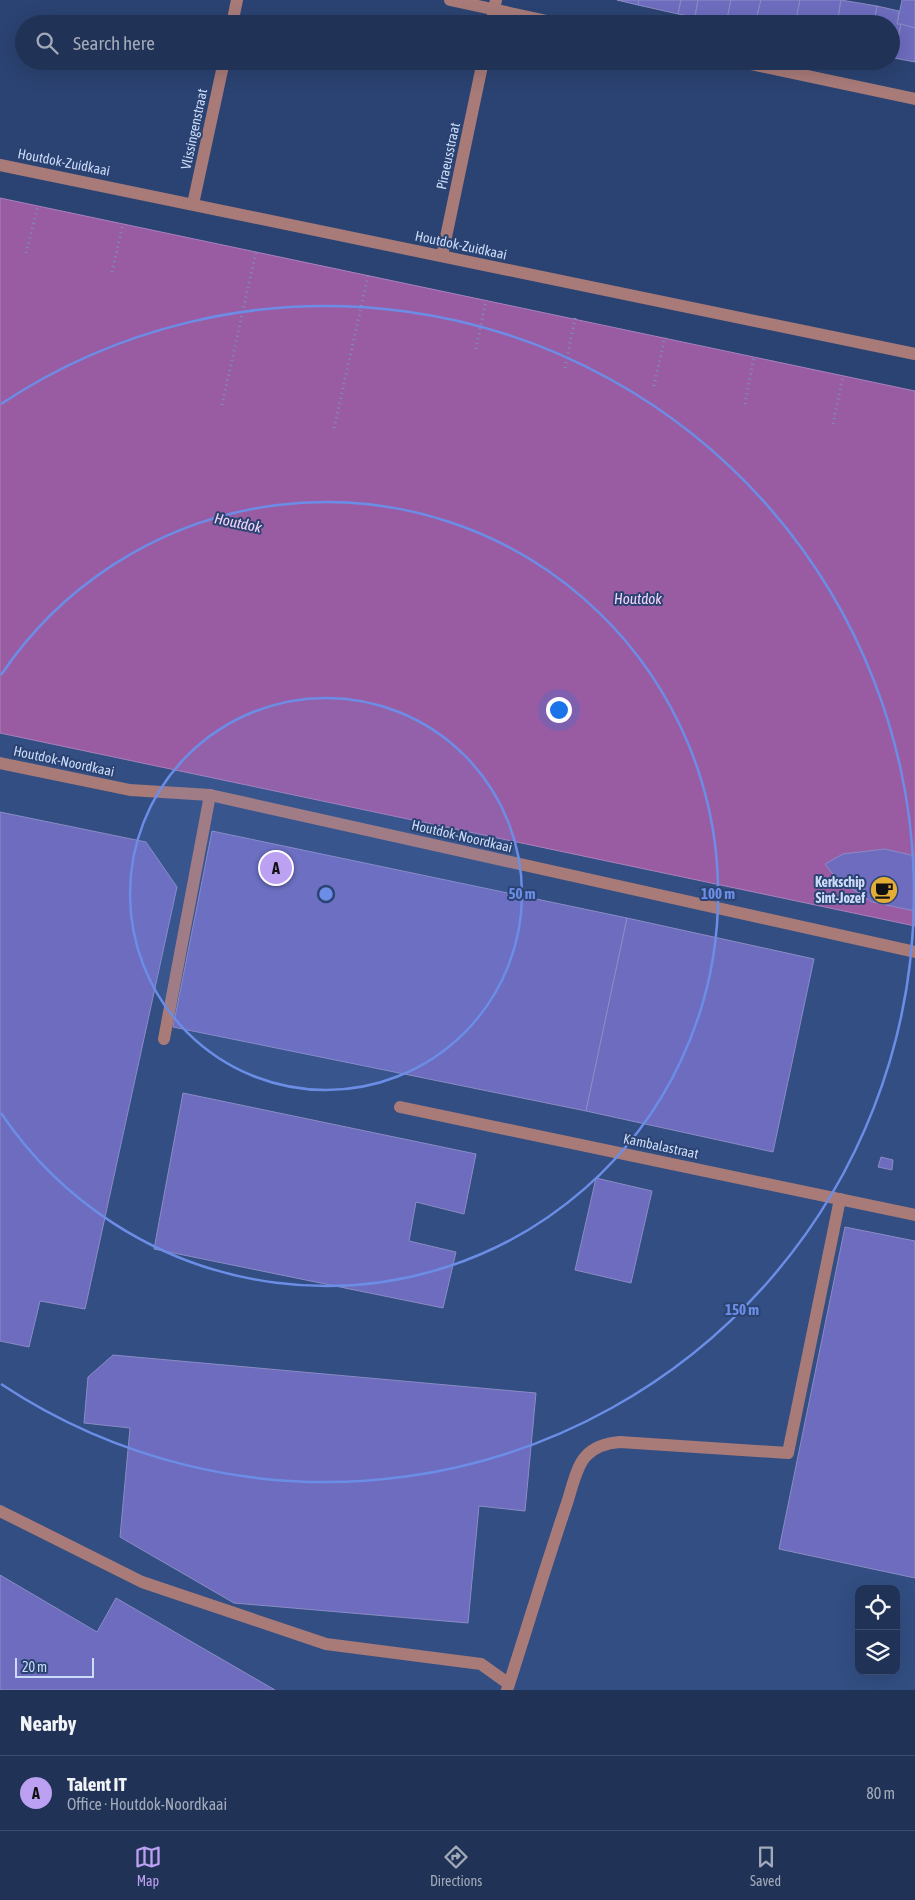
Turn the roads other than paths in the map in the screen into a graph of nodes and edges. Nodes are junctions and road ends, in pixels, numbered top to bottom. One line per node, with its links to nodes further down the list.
1 (237, 0): 4 (street)
2 (450, 0): 3 (street)
3 (495, 5): 5 (street)
4 (234, 15)
5 (530, 15)
6 (222, 70): 11 (street, Vlissingenstraat)
7 (481, 70): 12 (street, Piraeusstraat)
8 (779, 70): 9 (street)
9 (915, 99)
10 (0, 165): 11 (street, Houtdok-Zuidkaai)
11 (193, 204): 12 (street, Houtdok-Zuidkaai)
12 (442, 256): 13 (street, Houtdok-Zuidkaai)
13 (915, 354)
14 (0, 763): 15 (street, Houtdok-Noordkaai)
15 (210, 795): 16 (street, Houtdok-Noordkaai); 17 (street)
16 (915, 952)
17 (164, 1039)
18 (400, 1107): 19 (street, Kambalastraat)
19 (840, 1199): 20 (street, Kambalastraat); 22 (street)
20 (915, 1215)
21 (0, 1511): 22 (street)
22 (508, 1687)

